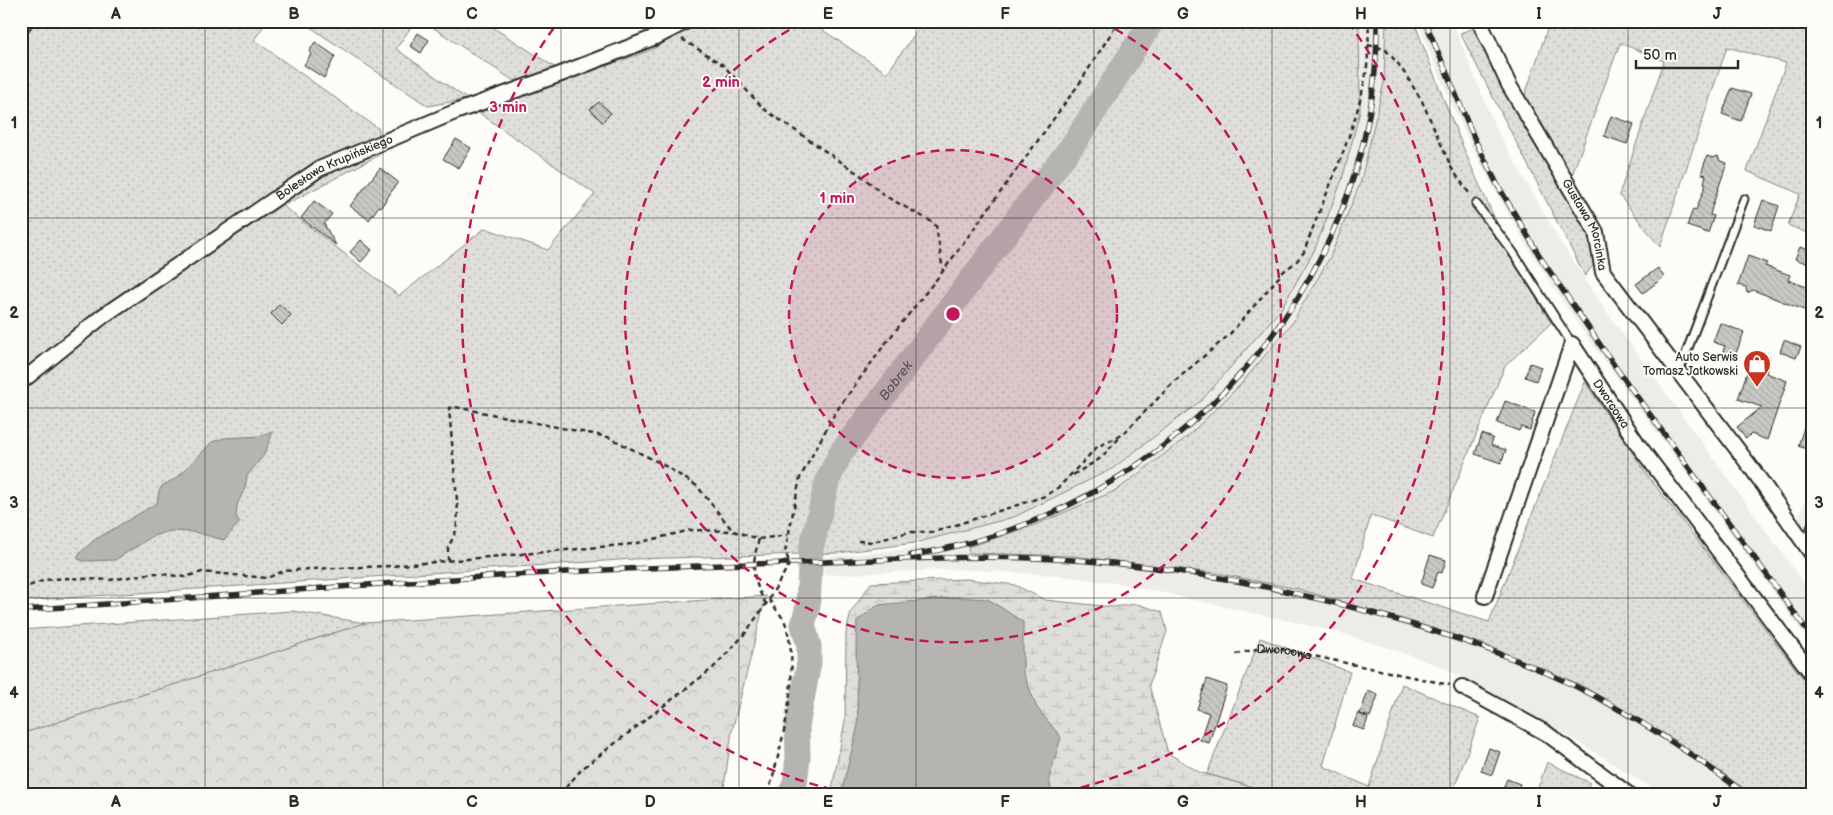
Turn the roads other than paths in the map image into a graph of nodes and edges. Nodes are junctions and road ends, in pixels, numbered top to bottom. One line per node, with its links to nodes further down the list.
1 (30, 21): 4 (lane)
2 (1481, 24): 8 (street, Gustawa Morcinka)
3 (681, 25): 9 (street, Bolesława Krupińskiego)
4 (21, 33)
5 (1744, 199): 8 (lane)
6 (1476, 204): 7 (lane)
7 (1572, 344): 12 (street); 13 (street, Dworcowa)
8 (1679, 372): 11 (street, Gustawa Morcinka)
9 (21, 382)
10 (1812, 526): 11 (lane)
11 (1809, 550)
12 (1485, 596)
13 (1812, 674)
14 (1462, 687): 15 (street)
15 (1628, 794)

